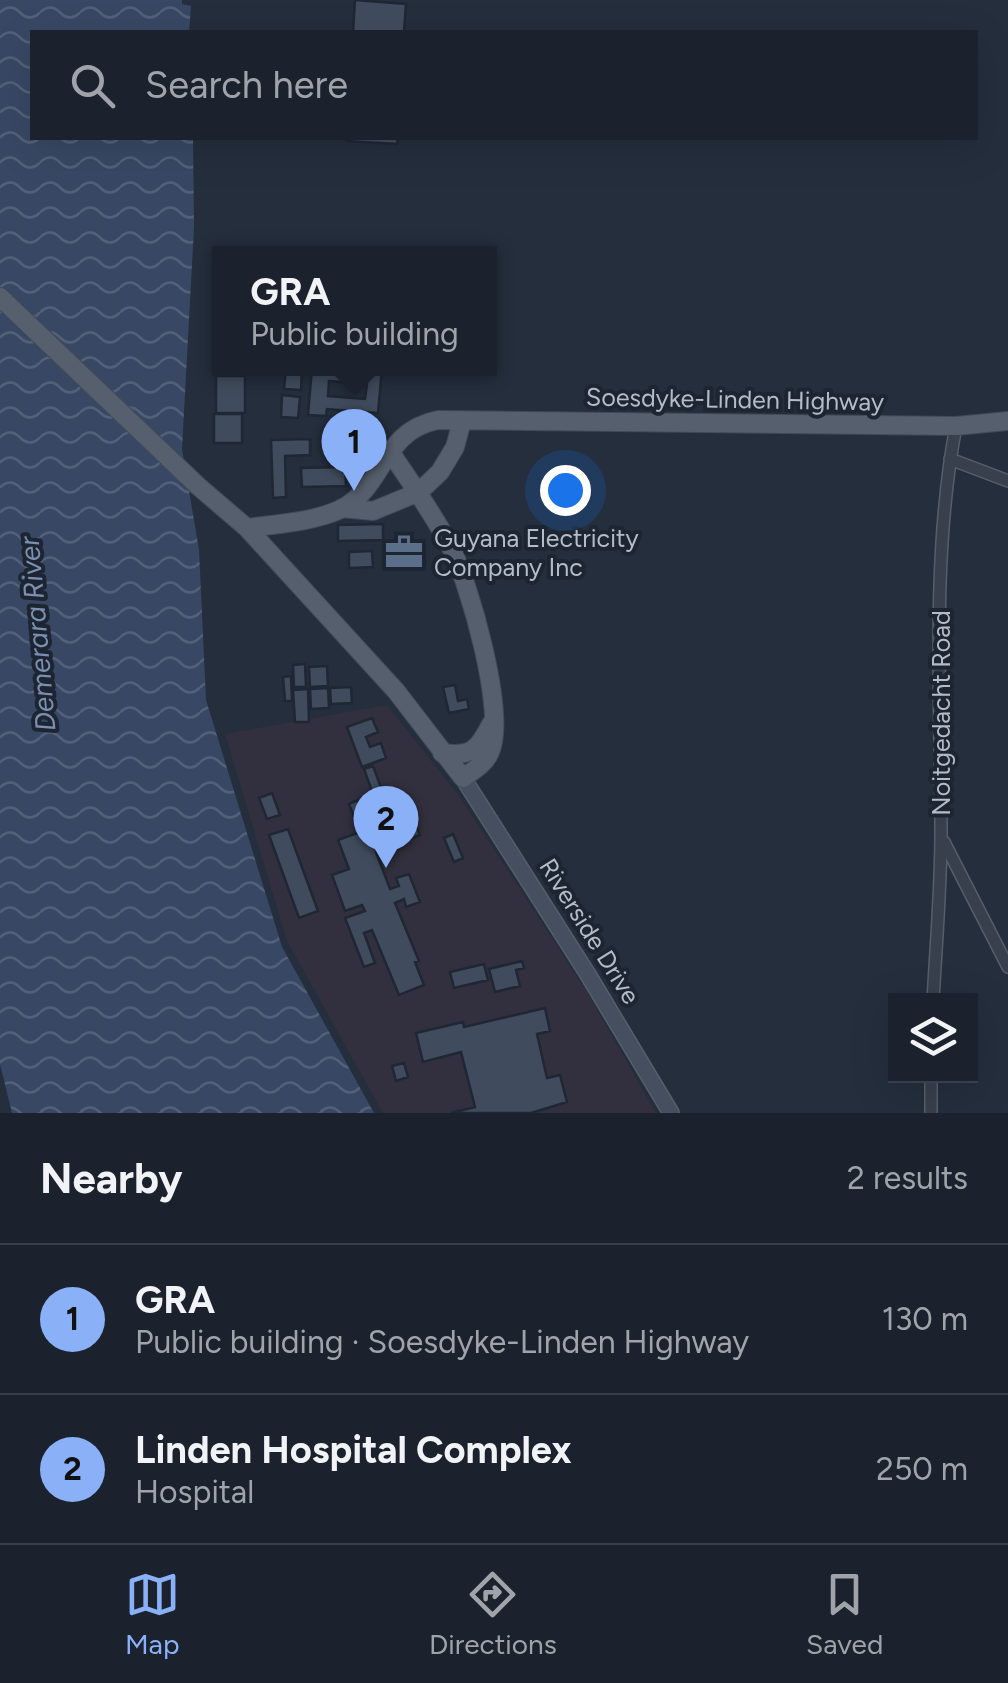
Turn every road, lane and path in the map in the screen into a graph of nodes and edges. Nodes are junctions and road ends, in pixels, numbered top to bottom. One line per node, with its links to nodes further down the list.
1 (0, 298): 10 (main road)
2 (462, 421): 4 (main road, Soesdyke-Linden Highway); 5 (main road, Soesdyke-Linden Highway); 8 (main road)
3 (1008, 421): 4 (main road, Soesdyke-Linden Highway)
4 (956, 426): 6 (street, Noitgedacht Road)
5 (391, 453): 8 (main road); 9 (main road, Soesdyke-Linden Highway)
6 (950, 459): 7 (street); 14 (street, Noitgedacht Road)
7 (1008, 481)
8 (419, 492): 9 (main road); 11 (main road)
9 (342, 508): 10 (main road)
10 (247, 528): 12 (main road)
11 (494, 719): 12 (main road); 13 (main road)
12 (442, 752): 13 (main road)
13 (463, 778): 18 (street, Riverside Drive)
14 (941, 838): 15 (street); 16 (street, Noitgedacht Road)
15 (1008, 968)
16 (933, 993)
17 (931, 1083): 19 (street)
18 (672, 1113)
19 (931, 1113)

